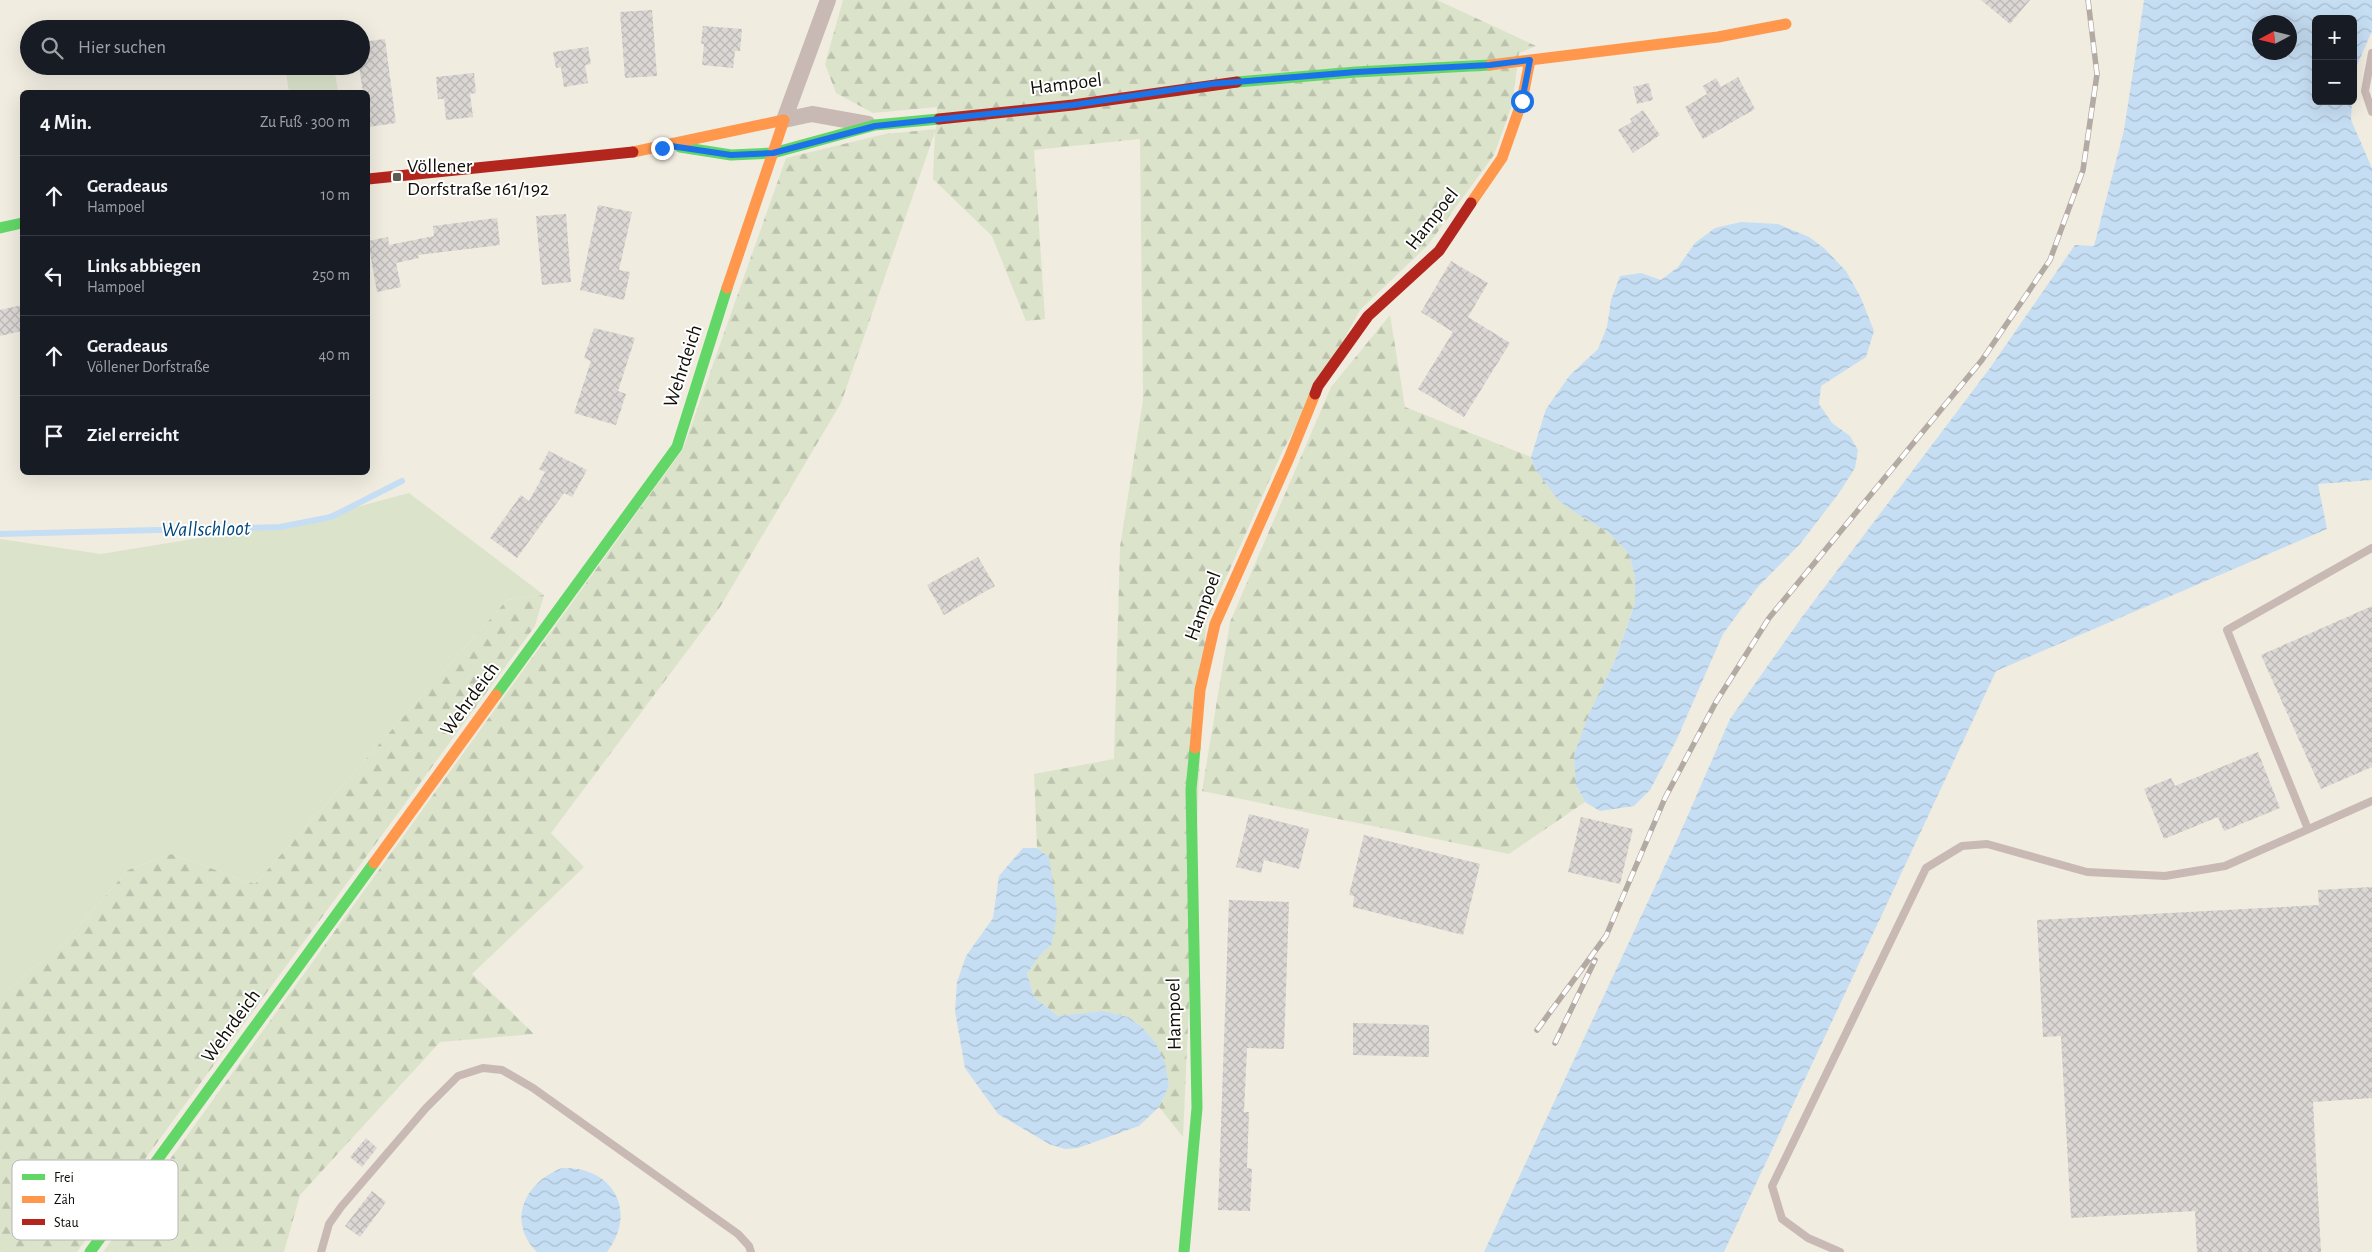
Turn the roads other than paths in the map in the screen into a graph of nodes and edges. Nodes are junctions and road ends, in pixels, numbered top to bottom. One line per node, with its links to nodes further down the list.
1 (828, 0): 6 (street)
2 (1786, 24): 4 (street, Hampoel)
3 (2372, 53): 5 (lane)
4 (1530, 60): 7 (street, Hampoel); 21 (street, Hampoel)
5 (2372, 112)
6 (784, 120): 7 (street, Hampoel); 8 (street); 9 (street, Wehrdeich)
7 (875, 126): 9 (street, Hampoel)
8 (671, 146): 9 (street, Hampoel); 10 (street)
9 (773, 153): 16 (street, Wehrdeich)
10 (370, 179)
11 (20, 223): 12 (street)
12 (0, 228)
13 (2372, 548): 15 (lane)
14 (2372, 801): 15 (lane)
15 (2308, 829): 22 (lane)
16 (157, 1160)
17 (99, 1240): 18 (street, Wehrdeich)
18 (90, 1252)
19 (322, 1252): 20 (lane)
20 (751, 1252)
21 (1184, 1252)
22 (1840, 1252)

